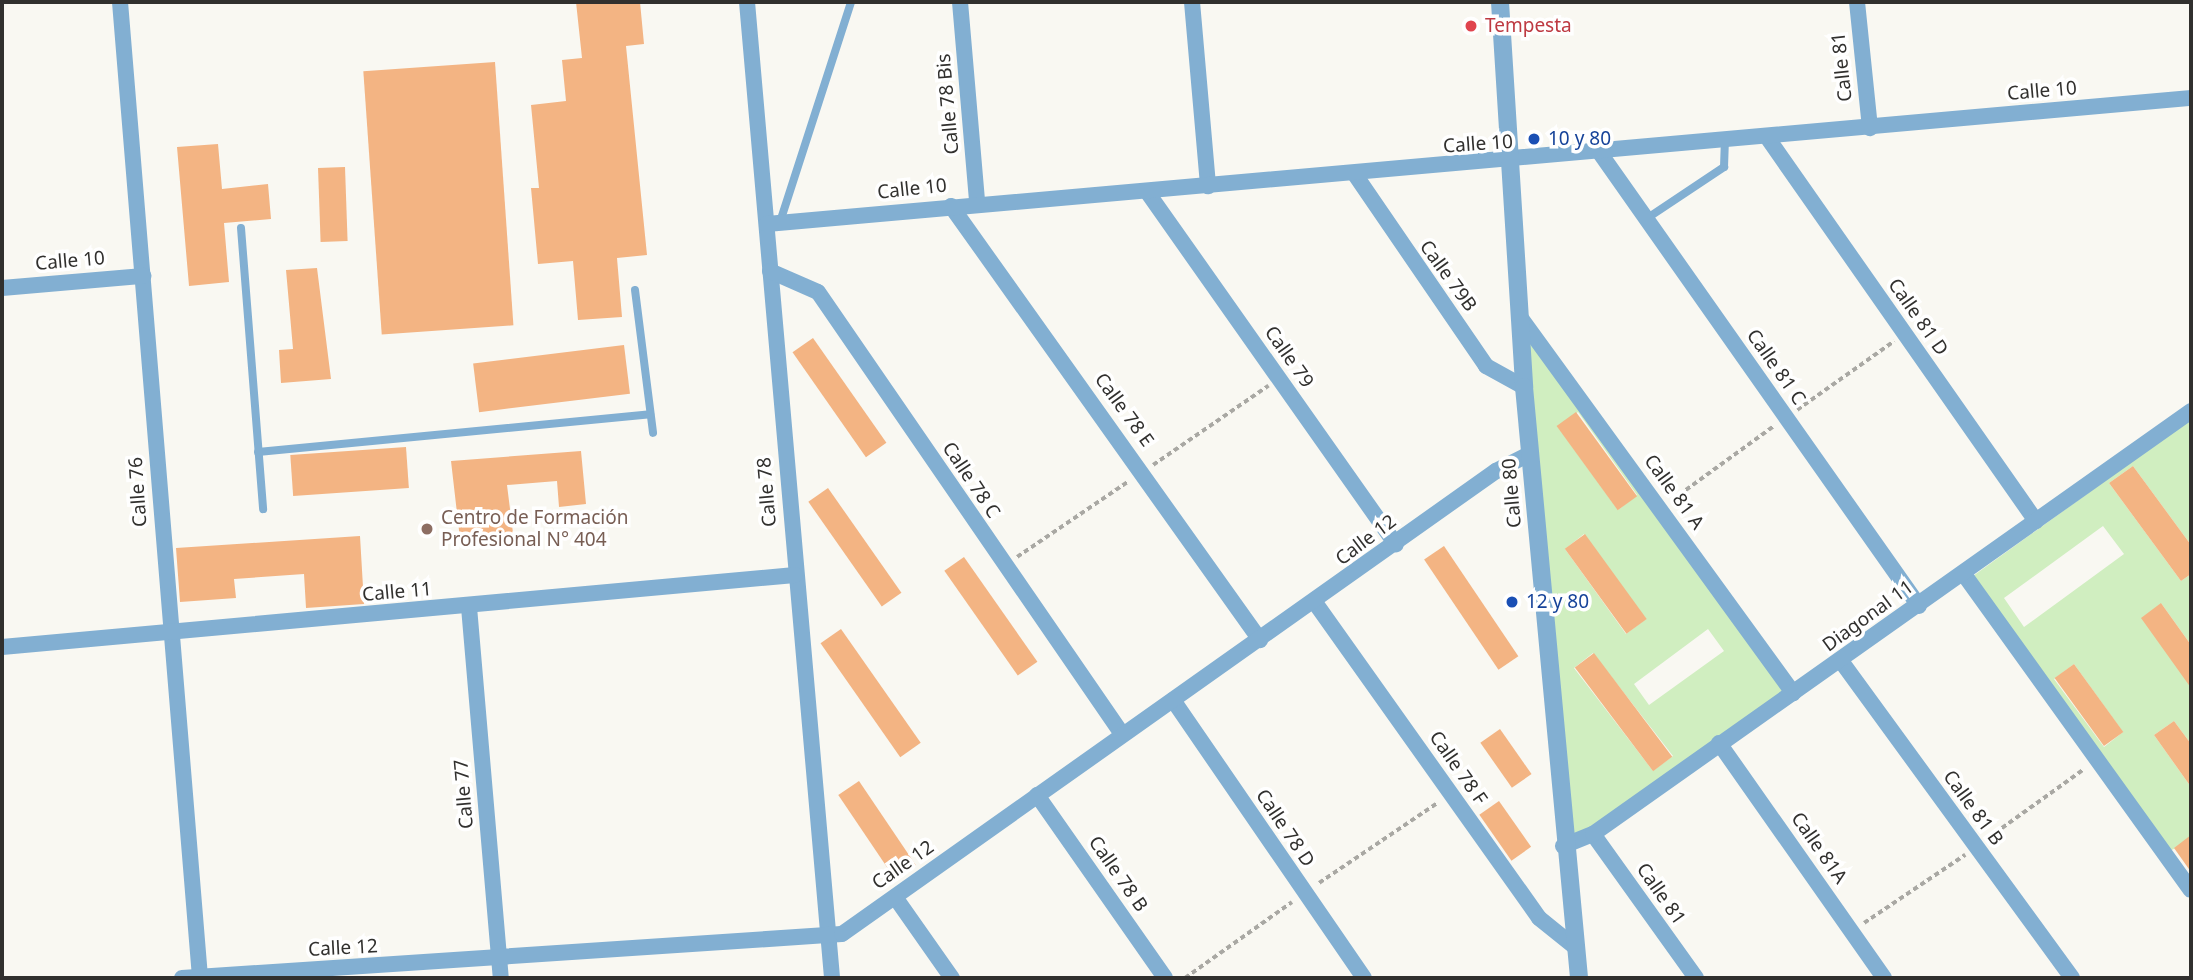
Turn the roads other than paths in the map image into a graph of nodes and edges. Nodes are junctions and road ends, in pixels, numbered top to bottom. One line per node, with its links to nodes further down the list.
1 (120, 2): 23 (street, Calle 76)
2 (747, 2): 20 (street, Calle 78)
3 (851, 2): 20 (lane)
4 (960, 2): 17 (street, Calle 78 Bis)
5 (1192, 2): 15 (street)
6 (1500, 2): 13 (street, Calle 80)
7 (1857, 2): 9 (street, Calle 81)
8 (2191, 98): 9 (street, Calle 10)
9 (1870, 128): 10 (street, Calle 10)
10 (1767, 137): 11 (street, Calle 10); 34 (street, Calle 81 D)
11 (1725, 141): 12 (street, Calle 10); 19 (lane)
12 (1600, 153): 13 (street, Calle 10); 19 (street, Calle 81 C)
13 (1514, 162): 14 (street, Calle 10); 26 (street, Calle 80)
14 (1354, 173): 15 (street, Calle 10); 27 (street, Calle 79B)
15 (1208, 186): 16 (street, Calle 10)
16 (1148, 193): 17 (street, Calle 10); 35 (street, Calle 79)
17 (977, 202): 18 (street, Calle 10)
18 (951, 206): 20 (street, Calle 10); 42 (street, Calle 78 E)
19 (1646, 219): 39 (street, Calle 81 C)
20 (773, 225): 22 (street, Calle 78)
21 (241, 228): 31 (lane)
22 (770, 271): 37 (street, Calle 78); 47 (street, Calle 78 C)
23 (143, 275): 24 (street, Calle 10); 41 (street, Calle 76)
24 (2, 288)
25 (635, 290): 29 (lane)
26 (1520, 317): 27 (street, Calle 80); 45 (street, Calle 81 A)
27 (1524, 387): 32 (street, Calle 80)
28 (2191, 411): 34 (street, Diagonal 11)
29 (650, 414): 30 (lane); 31 (lane)
30 (653, 433)
31 (258, 452): 33 (lane)
32 (1530, 454): 35 (street, Calle 12); 51 (street, Calle 80)
33 (263, 509)
34 (2036, 521): 36 (street, Diagonal 11)
35 (1396, 544): 38 (street, Calle 12)
36 (1963, 573): 39 (street, Diagonal 11); 52 (street)
37 (795, 575): 40 (street, Calle 11); 54 (street, Calle 78)
38 (1316, 604): 42 (street, Calle 12); 55 (street, Calle 78 F)
39 (1919, 606): 44 (street, Diagonal 11)
40 (469, 607): 41 (street, Calle 11); 56 (street, Calle 77)
41 (170, 631): 43 (street, Calle 11); 57 (street, Calle 76)
42 (1260, 640): 46 (street, Calle 12)
43 (2, 647)
44 (1841, 661): 45 (street, Diagonal 11); 67 (street, Calle 81 B)
45 (1793, 693): 48 (street, Diagonal 11)
46 (1173, 700): 47 (street, Calle 12); 63 (street, Calle 78 D)
47 (1122, 734): 49 (street, Calle 12)
48 (1719, 743): 50 (street, Diagonal 11); 66 (street, Calle 81A)
49 (1037, 795): 53 (street, Calle 12); 62 (street, Calle 78 B)
50 (1593, 834): 51 (street, Diagonal 11); 65 (street, Calle 81)
51 (1563, 846): 55 (street, Calle 80)
52 (2191, 890)
53 (895, 897): 54 (street, Calle 12); 61 (street)
54 (829, 936): 56 (street, Calle 12); 60 (street, Calle 78)
55 (1575, 947): 64 (street, Calle 80)
56 (500, 961): 57 (street, Calle 12); 59 (street, Calle 77)
57 (200, 977): 58 (street, Calle 12)
58 (182, 978)
59 (501, 978)
60 (832, 978)
61 (952, 978)
62 (1166, 978)
63 (1364, 978)
64 (1579, 978)
65 (1696, 978)
66 (1884, 978)
67 (2072, 978)

